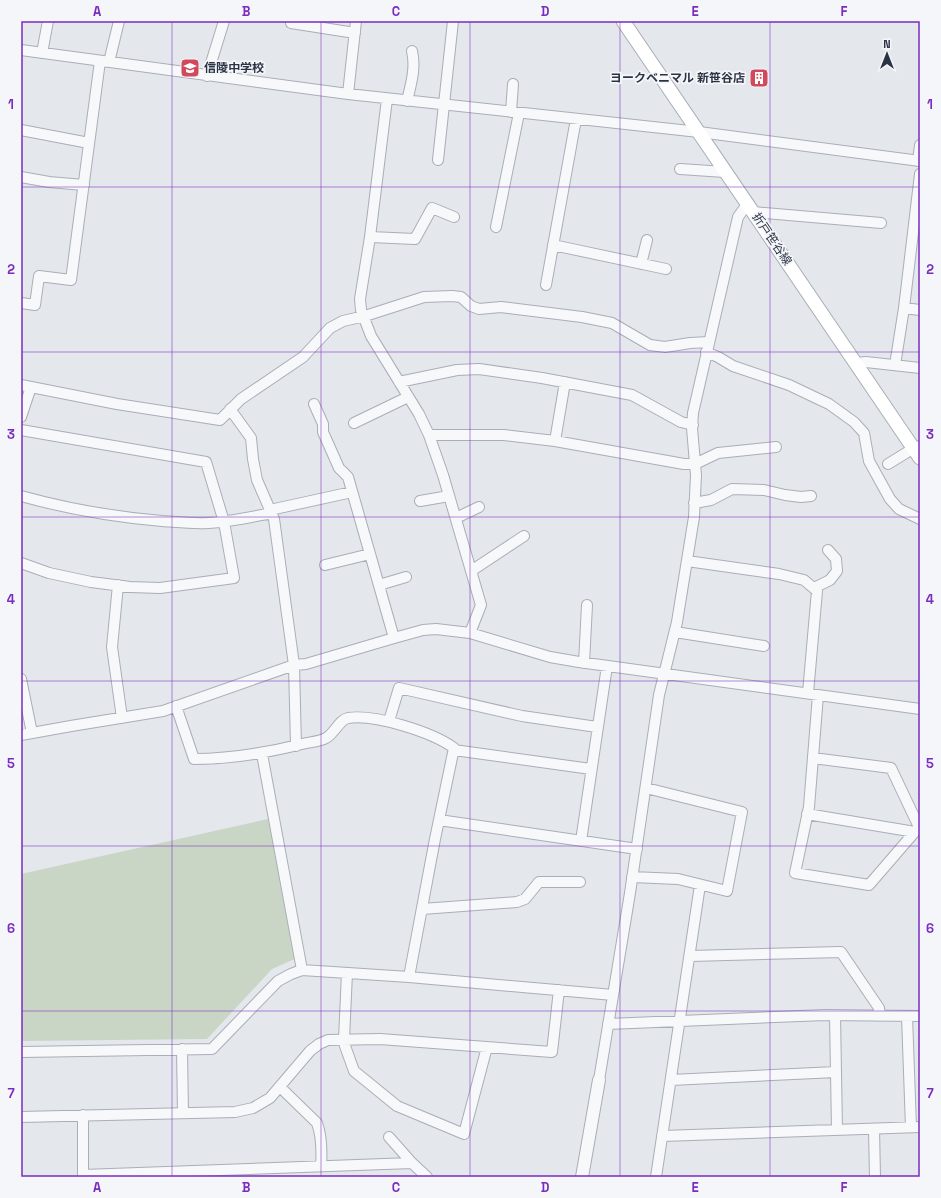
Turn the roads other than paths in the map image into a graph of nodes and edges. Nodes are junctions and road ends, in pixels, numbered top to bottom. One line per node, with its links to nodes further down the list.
1 (48, 21): 11 (street)
2 (119, 21): 12 (street)
3 (224, 21): 13 (street)
4 (292, 21): 8 (street)
5 (356, 21): 8 (street)
6 (454, 21): 18 (street)
7 (623, 21): 22 (main road, 折戸笹谷線)
8 (355, 33): 15 (street)
9 (21, 50): 11 (street)
10 (412, 51): 17 (street)
11 (42, 53): 12 (street)
12 (104, 62): 13 (street); 23 (street)
13 (207, 76): 15 (street)
14 (513, 84): 19 (street)
15 (348, 94): 16 (street)
16 (387, 99): 17 (street); 36 (street)
17 (407, 101): 18 (street)
18 (444, 105): 19 (street); 25 (street)
19 (515, 113): 20 (street); 35 (street)
20 (576, 119): 22 (street); 38 (street)
21 (21, 130): 23 (street)
22 (699, 132): 26 (street); 28 (main road, 折戸笹谷線)
23 (89, 143): 31 (street)
24 (920, 145): 26 (street)
25 (438, 160)
26 (919, 161)
27 (680, 169): 28 (street)
28 (725, 172): 32 (main road, 折戸笹谷線)
29 (920, 174): 43 (street)
30 (21, 177): 31 (street)
31 (84, 185): 42 (street)
32 (750, 207): 34 (street); 46 (street); 47 (main road, 折戸笹谷線)
33 (454, 217): 36 (street)
34 (881, 223)
35 (496, 227)
36 (370, 236): 45 (street)
37 (647, 240): 39 (street)
38 (553, 245): 39 (street); 41 (street)
39 (641, 264): 40 (street)
40 (666, 270)
41 (546, 285)
42 (21, 303)
43 (904, 308): 44 (street); 48 (street)
44 (920, 310)
45 (363, 316): 46 (street); 50 (street); 56 (street)
46 (708, 347): 59 (street); 76 (street)
47 (856, 363): 48 (street); 64 (main road, 折戸笹谷線)
48 (895, 365): 49 (street)
49 (920, 368)
50 (399, 382): 51 (street); 54 (street)
51 (565, 382): 59 (street); 62 (street)
52 (21, 385): 53 (street)
53 (31, 388): 56 (street); 57 (street)
54 (408, 397): 58 (street); 61 (street)
55 (314, 404): 67 (street)
56 (230, 408): 74 (street)
57 (21, 417)
58 (354, 423)
59 (693, 425): 65 (street)
60 (21, 430): 77 (street)
61 (429, 435): 62 (street); 69 (street)
62 (554, 442): 65 (street)
63 (776, 447): 65 (street)
64 (918, 451): 66 (street)
65 (695, 464): 72 (street)
66 (888, 464)
67 (352, 492): 74 (street); 80 (street)
68 (21, 496): 77 (street)
69 (449, 496): 71 (street); 75 (street)
70 (811, 496): 72 (street)
71 (420, 502)
72 (694, 503): 81 (street)
73 (478, 507): 75 (street)
74 (271, 512): 77 (street); 95 (street)
75 (456, 518): 84 (street)
76 (920, 519)
77 (224, 522): 86 (street)
78 (524, 536): 84 (street)
79 (828, 550): 88 (street)
80 (370, 554): 83 (street); 87 (street)
81 (687, 561): 88 (street); 90 (street)
82 (21, 563): 86 (street)
83 (326, 565)
84 (472, 571): 91 (street)
85 (406, 577): 87 (street)
86 (118, 585): 102 (street)
87 (379, 585): 92 (street)
88 (814, 588): 99 (street)
89 (587, 605): 94 (street)
90 (675, 632): 93 (street); 97 (street)
91 (470, 633): 92 (street); 94 (street)
92 (394, 638): 95 (street)
93 (764, 646)
94 (584, 663): 96 (street)
95 (294, 665): 100 (street); 107 (street)
96 (607, 666): 97 (street); 104 (street)
97 (665, 674): 99 (street); 112 (street)
98 (21, 679): 105 (street)
99 (813, 694): 101 (street); 110 (street)
100 (176, 706): 102 (street); 109 (street)
101 (920, 709)
102 (122, 718): 105 (street)
103 (389, 721): 104 (street); 107 (street); 108 (street)
104 (597, 726): 111 (street)
105 (32, 733): 106 (street)
106 (21, 735)
107 (296, 746): 109 (street)
108 (454, 750): 111 (street); 114 (street)
109 (262, 754): 123 (street)
110 (813, 758): 113 (street); 115 (street)
111 (591, 769): 116 (street)
112 (646, 788): 117 (street); 120 (street)
113 (807, 814): 115 (street); 115 (street)
114 (439, 820): 116 (street); 121 (street)
115 (915, 832)
116 (581, 840): 117 (street)
117 (637, 849): 118 (street)
118 (632, 879): 120 (street); 127 (street)
119 (580, 882): 121 (street)
120 (700, 885): 122 (street)
121 (422, 909): 125 (street)
122 (690, 956): 129 (street); 132 (street)
123 (302, 970): 124 (street); 136 (street)
124 (347, 973): 125 (street); 134 (street)
125 (409, 977): 126 (street)
126 (559, 990): 127 (street); 135 (street)
127 (613, 995): 133 (street)
128 (835, 1015): 129 (street); 132 (street); 138 (street)
129 (880, 1016): 130 (street)
130 (908, 1016): 131 (street); 139 (street)
131 (920, 1016)
132 (680, 1021): 133 (street); 141 (street)
133 (608, 1024): 140 (street)
134 (344, 1039): 135 (street); 135 (street); 142 (street)
135 (487, 1047)
136 (182, 1049): 137 (street); 143 (street)
137 (21, 1052)
138 (836, 1072): 141 (street); 148 (street)
139 (915, 1073): 146 (street)
140 (599, 1080): 154 (street)
141 (671, 1080): 149 (street)
142 (280, 1087): 143 (street); 152 (street)
143 (183, 1113): 144 (street)
144 (83, 1115): 145 (street); 152 (street)
145 (21, 1117)
146 (915, 1127): 147 (street)
147 (874, 1129): 148 (street); 156 (street)
148 (837, 1130): 149 (street)
149 (662, 1136): 155 (street)
150 (388, 1137): 151 (street)
151 (412, 1163): 152 (street); 153 (street)
152 (321, 1166)
153 (427, 1177)
154 (582, 1177)
155 (656, 1177)
156 (875, 1177)

